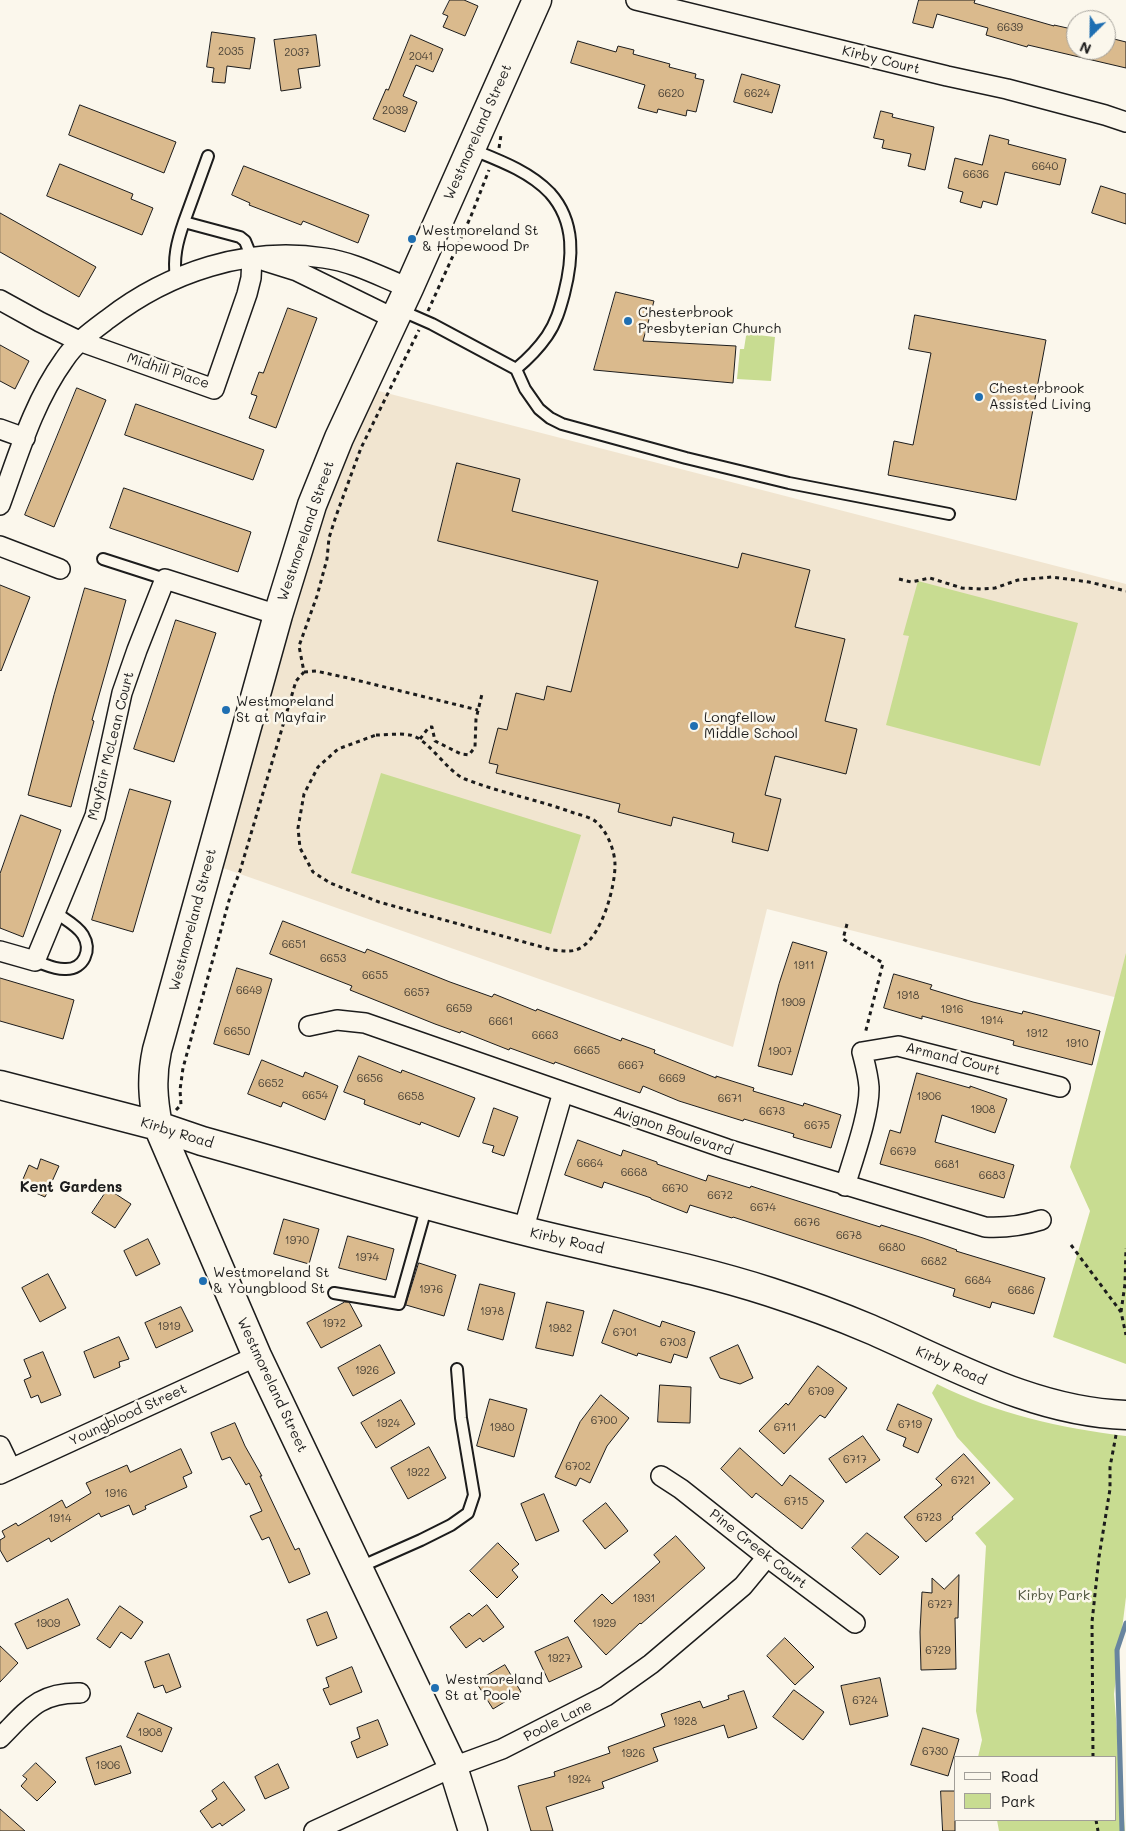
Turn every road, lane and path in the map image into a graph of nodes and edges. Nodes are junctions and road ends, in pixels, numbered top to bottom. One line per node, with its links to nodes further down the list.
1 (537, 0): 5 (main road, Westmoreland Street)
2 (636, 0): 3 (street, Kirby Court)
3 (1126, 122)
4 (502, 131): 5 (path)
5 (483, 154): 11 (main road, Westmoreland Street); 12 (path); 14 (lane)
6 (208, 156): 7 (lane)
7 (184, 222): 8 (lane); 9 (lane)
8 (252, 258): 9 (street); 11 (street); 11 (street); 13 (street, Midhill Place)
9 (176, 278): 13 (street)
10 (0, 300): 13 (street, Midhill Place)
11 (401, 306): 12 (lane); 25 (main road, Westmoreland Street)
12 (424, 320): 14 (lane); 26 (path)
13 (79, 341): 16 (street)
14 (516, 369): 18 (lane)
15 (0, 429): 16 (street)
16 (25, 438): 17 (street)
17 (0, 505)
18 (949, 514)
19 (0, 546): 21 (street)
20 (103, 559): 22 (lane)
21 (60, 569)
22 (165, 579): 25 (street); 30 (street, Mayfair McLean Court)
23 (899, 580): 24 (path)
24 (1126, 591)
25 (278, 615): 39 (main road, Westmoreland Street)
26 (304, 672): 28 (path); 39 (path)
27 (482, 694): 28 (path)
28 (478, 710): 29 (path)
29 (420, 739): 29 (path)
30 (55, 912): 33 (street, Mayfair McLean Court); 33 (lane)
31 (846, 924): 35 (path)
32 (0, 951): 33 (street)
33 (35, 961)
34 (308, 1026): 38 (street, Avignon Boulevard)
35 (862, 1052): 37 (street, Armand Court); 40 (street)
36 (0, 1085): 39 (main road, Kirby Road)
37 (1060, 1087)
38 (562, 1092): 40 (street, Avignon Boulevard); 43 (street)
39 (170, 1121): 41 (main road, Kirby Road); 49 (main road, Westmoreland Street)
40 (845, 1186): 42 (street, Avignon Boulevard)
41 (428, 1204): 43 (main road, Kirby Road); 46 (lane)
42 (1041, 1220)
43 (523, 1231): 51 (main road, Kirby Road)
44 (1071, 1245): 47 (path)
45 (1126, 1248): 47 (path)
46 (334, 1293)
47 (1121, 1312): 48 (path)
48 (1126, 1335)
49 (257, 1356): 53 (street, Youngblood Street); 56 (main road, Westmoreland Street)
50 (457, 1369): 56 (lane)
51 (1123, 1415): 60 (path)
52 (0, 1446): 53 (street)
53 (6, 1471)
54 (661, 1476): 55 (street, Pine Creek Court)
55 (767, 1557): 57 (street, Pine Creek Court); 61 (street, Poole Lane)
56 (357, 1568): 61 (main road, Westmoreland Street)
57 (855, 1623)
58 (80, 1693): 59 (street)
59 (0, 1738)
60 (1093, 1756)
61 (453, 1767): 62 (street, Poole Lane); 63 (main road, Westmoreland Street)
62 (314, 1831)
63 (473, 1831)

